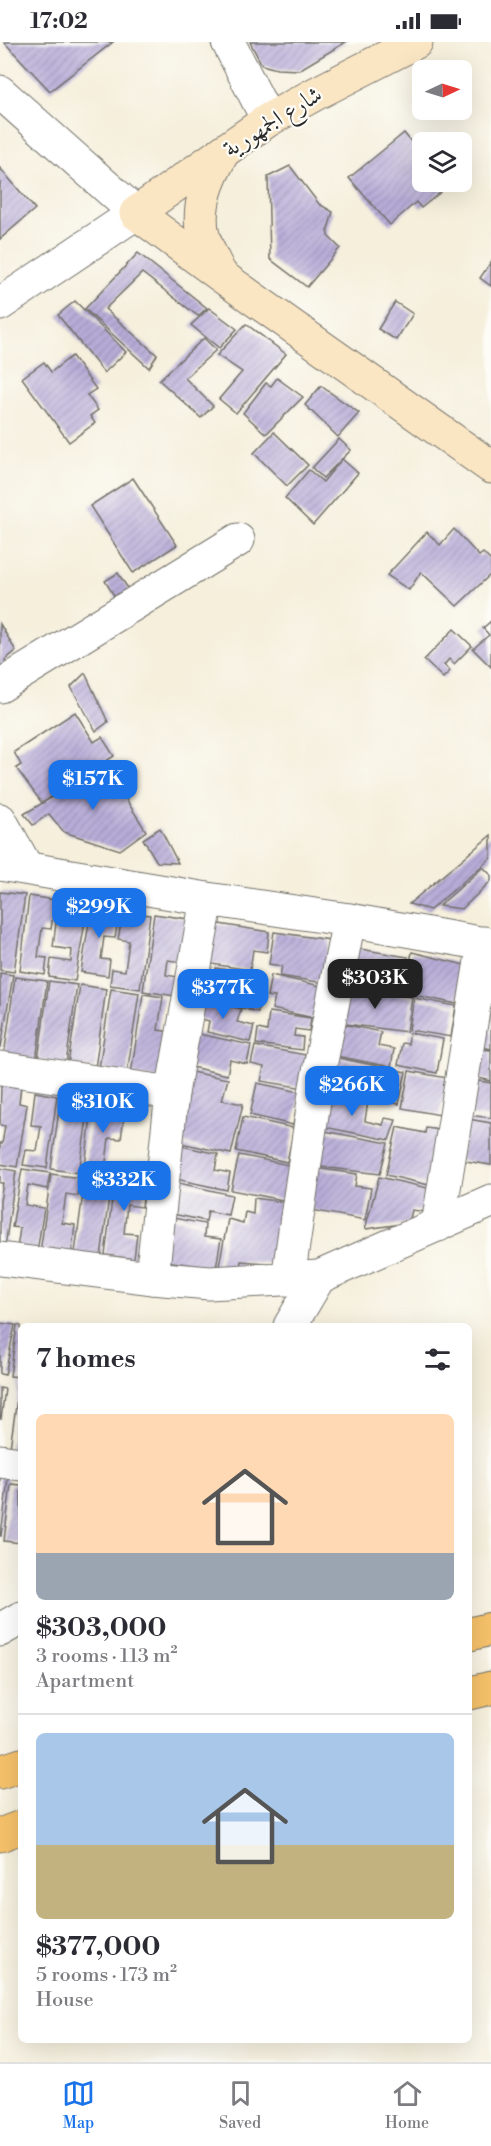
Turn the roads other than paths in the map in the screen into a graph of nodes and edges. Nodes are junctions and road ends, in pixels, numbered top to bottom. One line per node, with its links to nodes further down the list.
1 (228, 42): 4 (street)
2 (416, 42): 4 (main road, شارع الجمهورية)
3 (0, 92): 6 (street)
4 (268, 120): 5 (main road, شارع الجمهورية)
5 (223, 152): 6 (main road, شارع الجمهورية); 7 (main road)
6 (136, 213): 7 (main road); 8 (street)
7 (220, 275): 9 (main road)
8 (0, 304)
9 (491, 467)
10 (238, 540): 11 (street)
11 (0, 686)
12 (0, 820): 13 (street)
13 (13, 866): 14 (street)
14 (207, 899): 15 (street); 18 (street)
15 (349, 920): 16 (street); 23 (street)
16 (488, 944): 20 (street)
17 (0, 1068): 18 (street)
18 (172, 1093): 22 (street)
19 (491, 1201): 20 (street)
20 (438, 1225): 23 (street)
21 (0, 1259): 22 (street)
22 (152, 1278): 23 (street)
23 (303, 1278): 24 (street)
24 (291, 1323)
25 (0, 1461): 26 (street)
26 (18, 1464)
27 (18, 1620): 29 (street)
28 (491, 1629): 30 (main road)
29 (0, 1630)
30 (472, 1634)
31 (491, 1688): 32 (main road)
32 (472, 1693)
33 (18, 1766): 34 (main road)
34 (0, 1772)
35 (18, 1828): 36 (main road)
36 (0, 1835)

